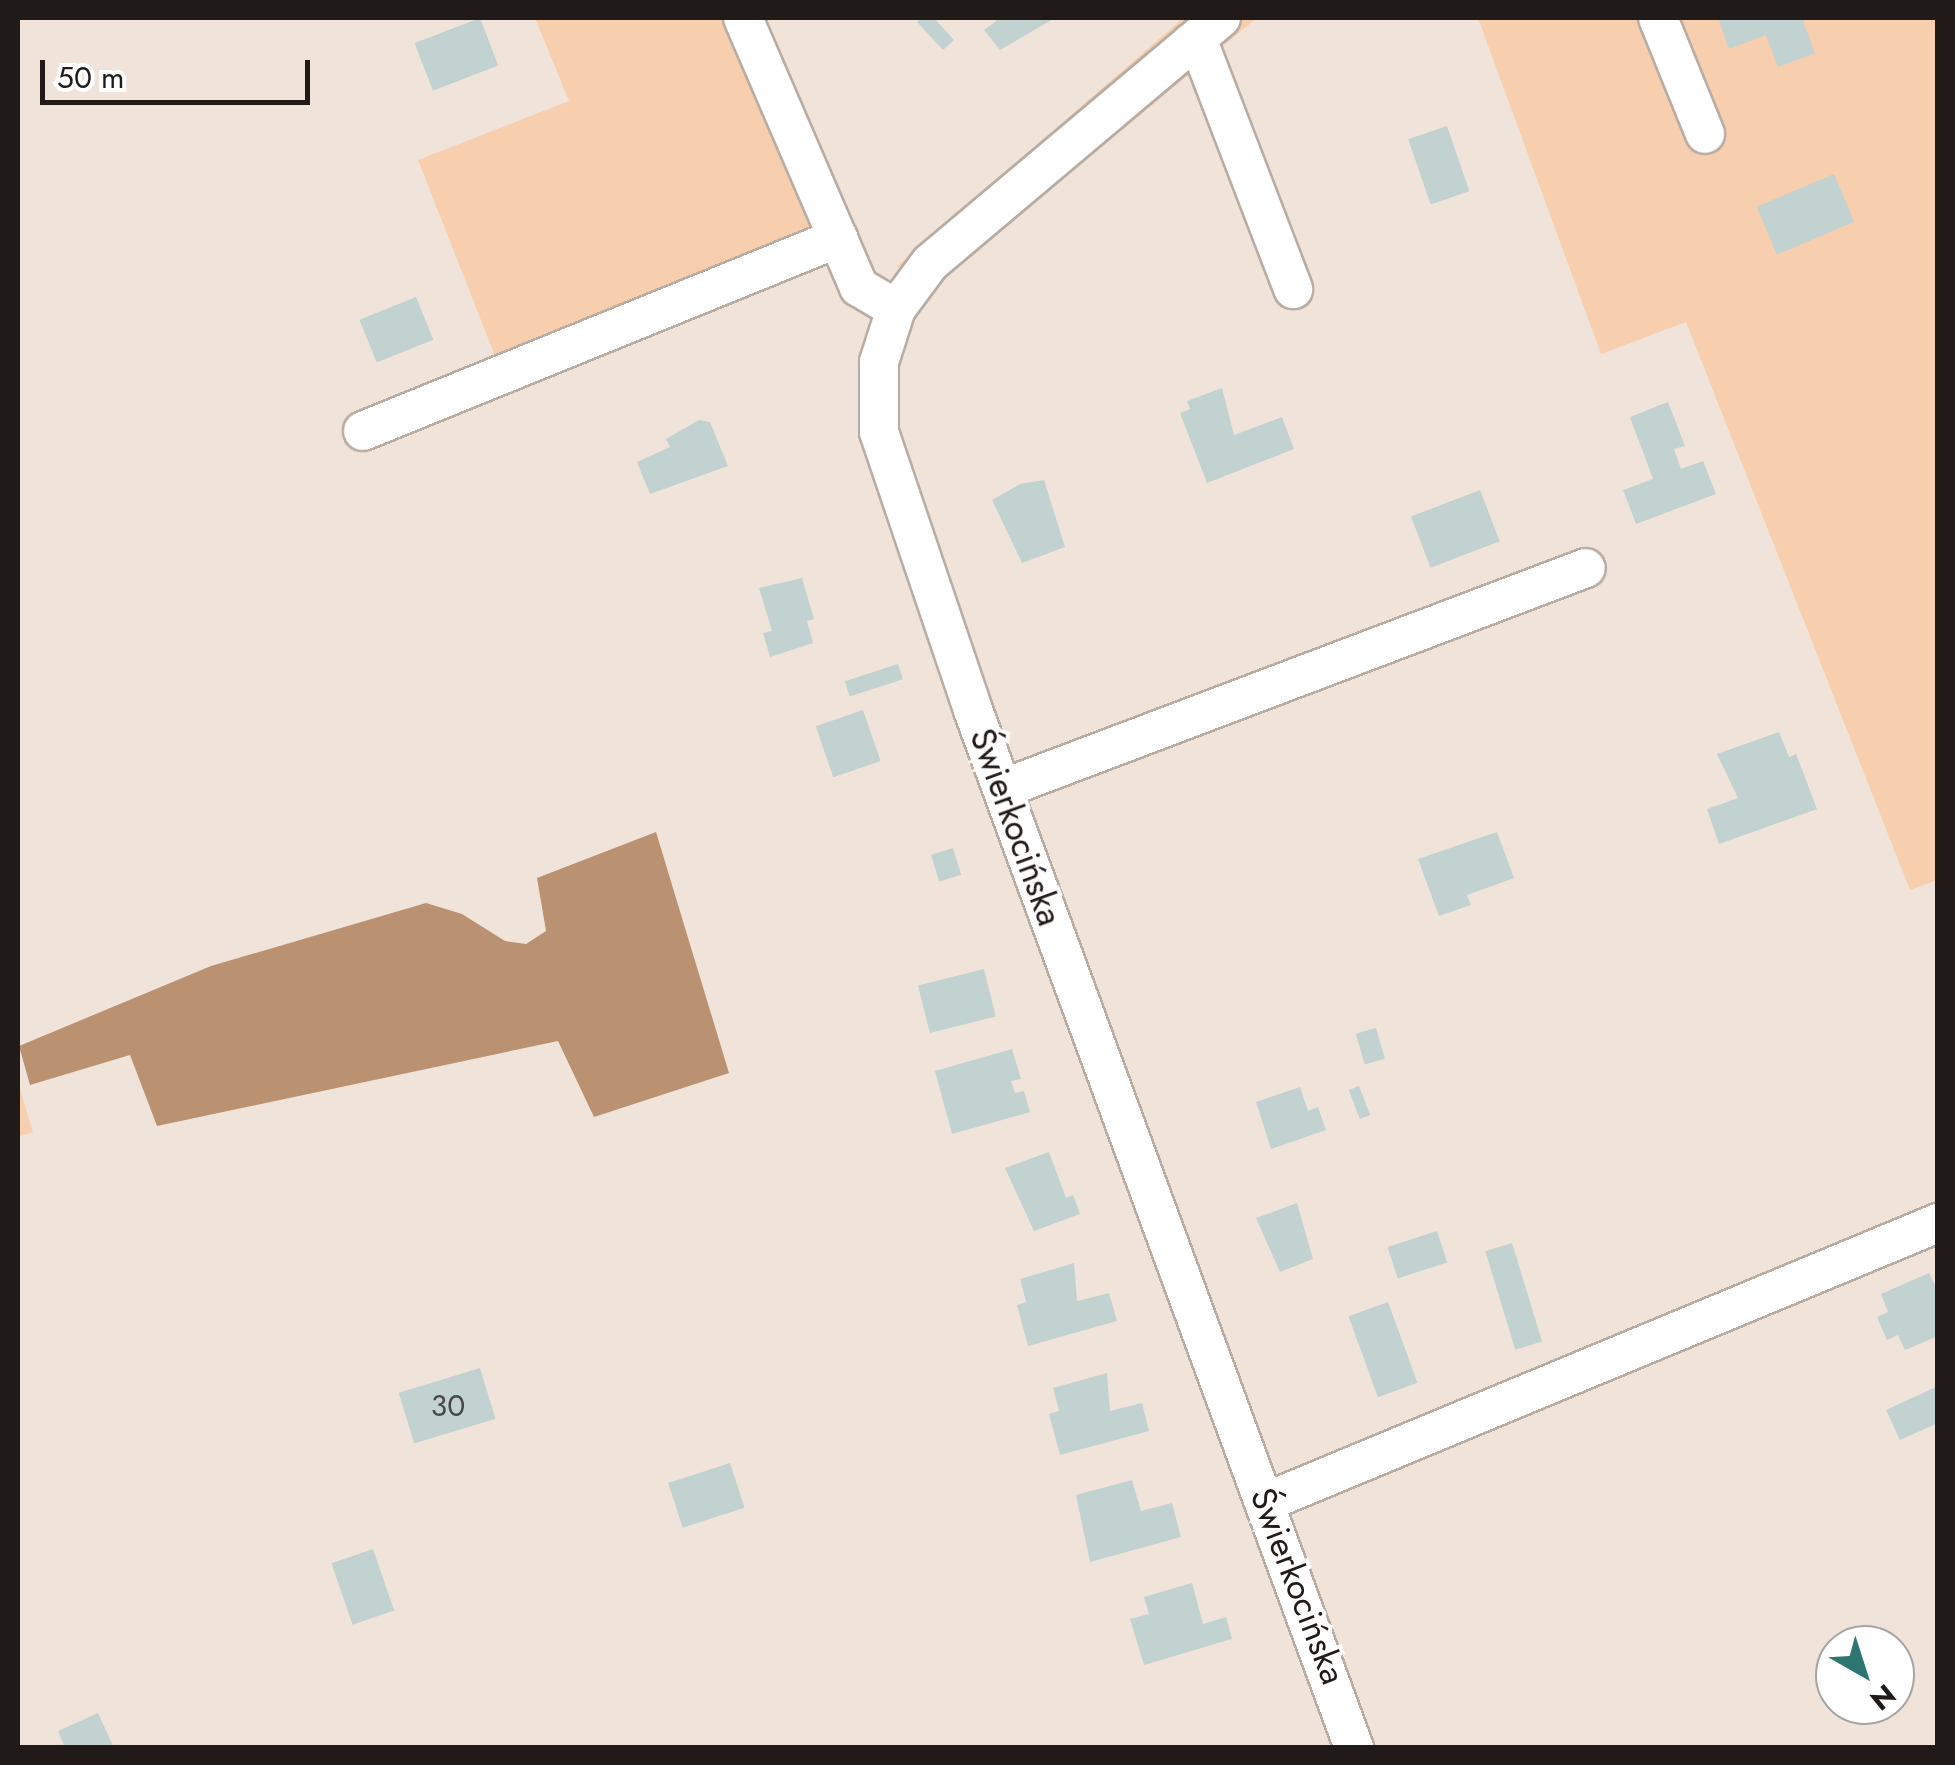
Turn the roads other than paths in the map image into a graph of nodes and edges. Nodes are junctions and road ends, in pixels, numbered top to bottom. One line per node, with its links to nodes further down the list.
1 (743, 18): 6 (street)
2 (1220, 18): 4 (street, Świerkocińska)
3 (1658, 18): 5 (street)
4 (1191, 43): 7 (street); 8 (street, Świerkocińska)
5 (1704, 134)
6 (838, 238): 8 (street); 9 (street)
7 (1293, 289)
8 (896, 309): 11 (street, Świerkocińska)
9 (363, 432)
10 (1586, 568): 11 (street)
11 (1002, 789): 13 (street, Świerkocińska)
12 (1938, 1223): 13 (street)
13 (1266, 1502): 14 (street, Świerkocińska)
14 (1354, 1748)

